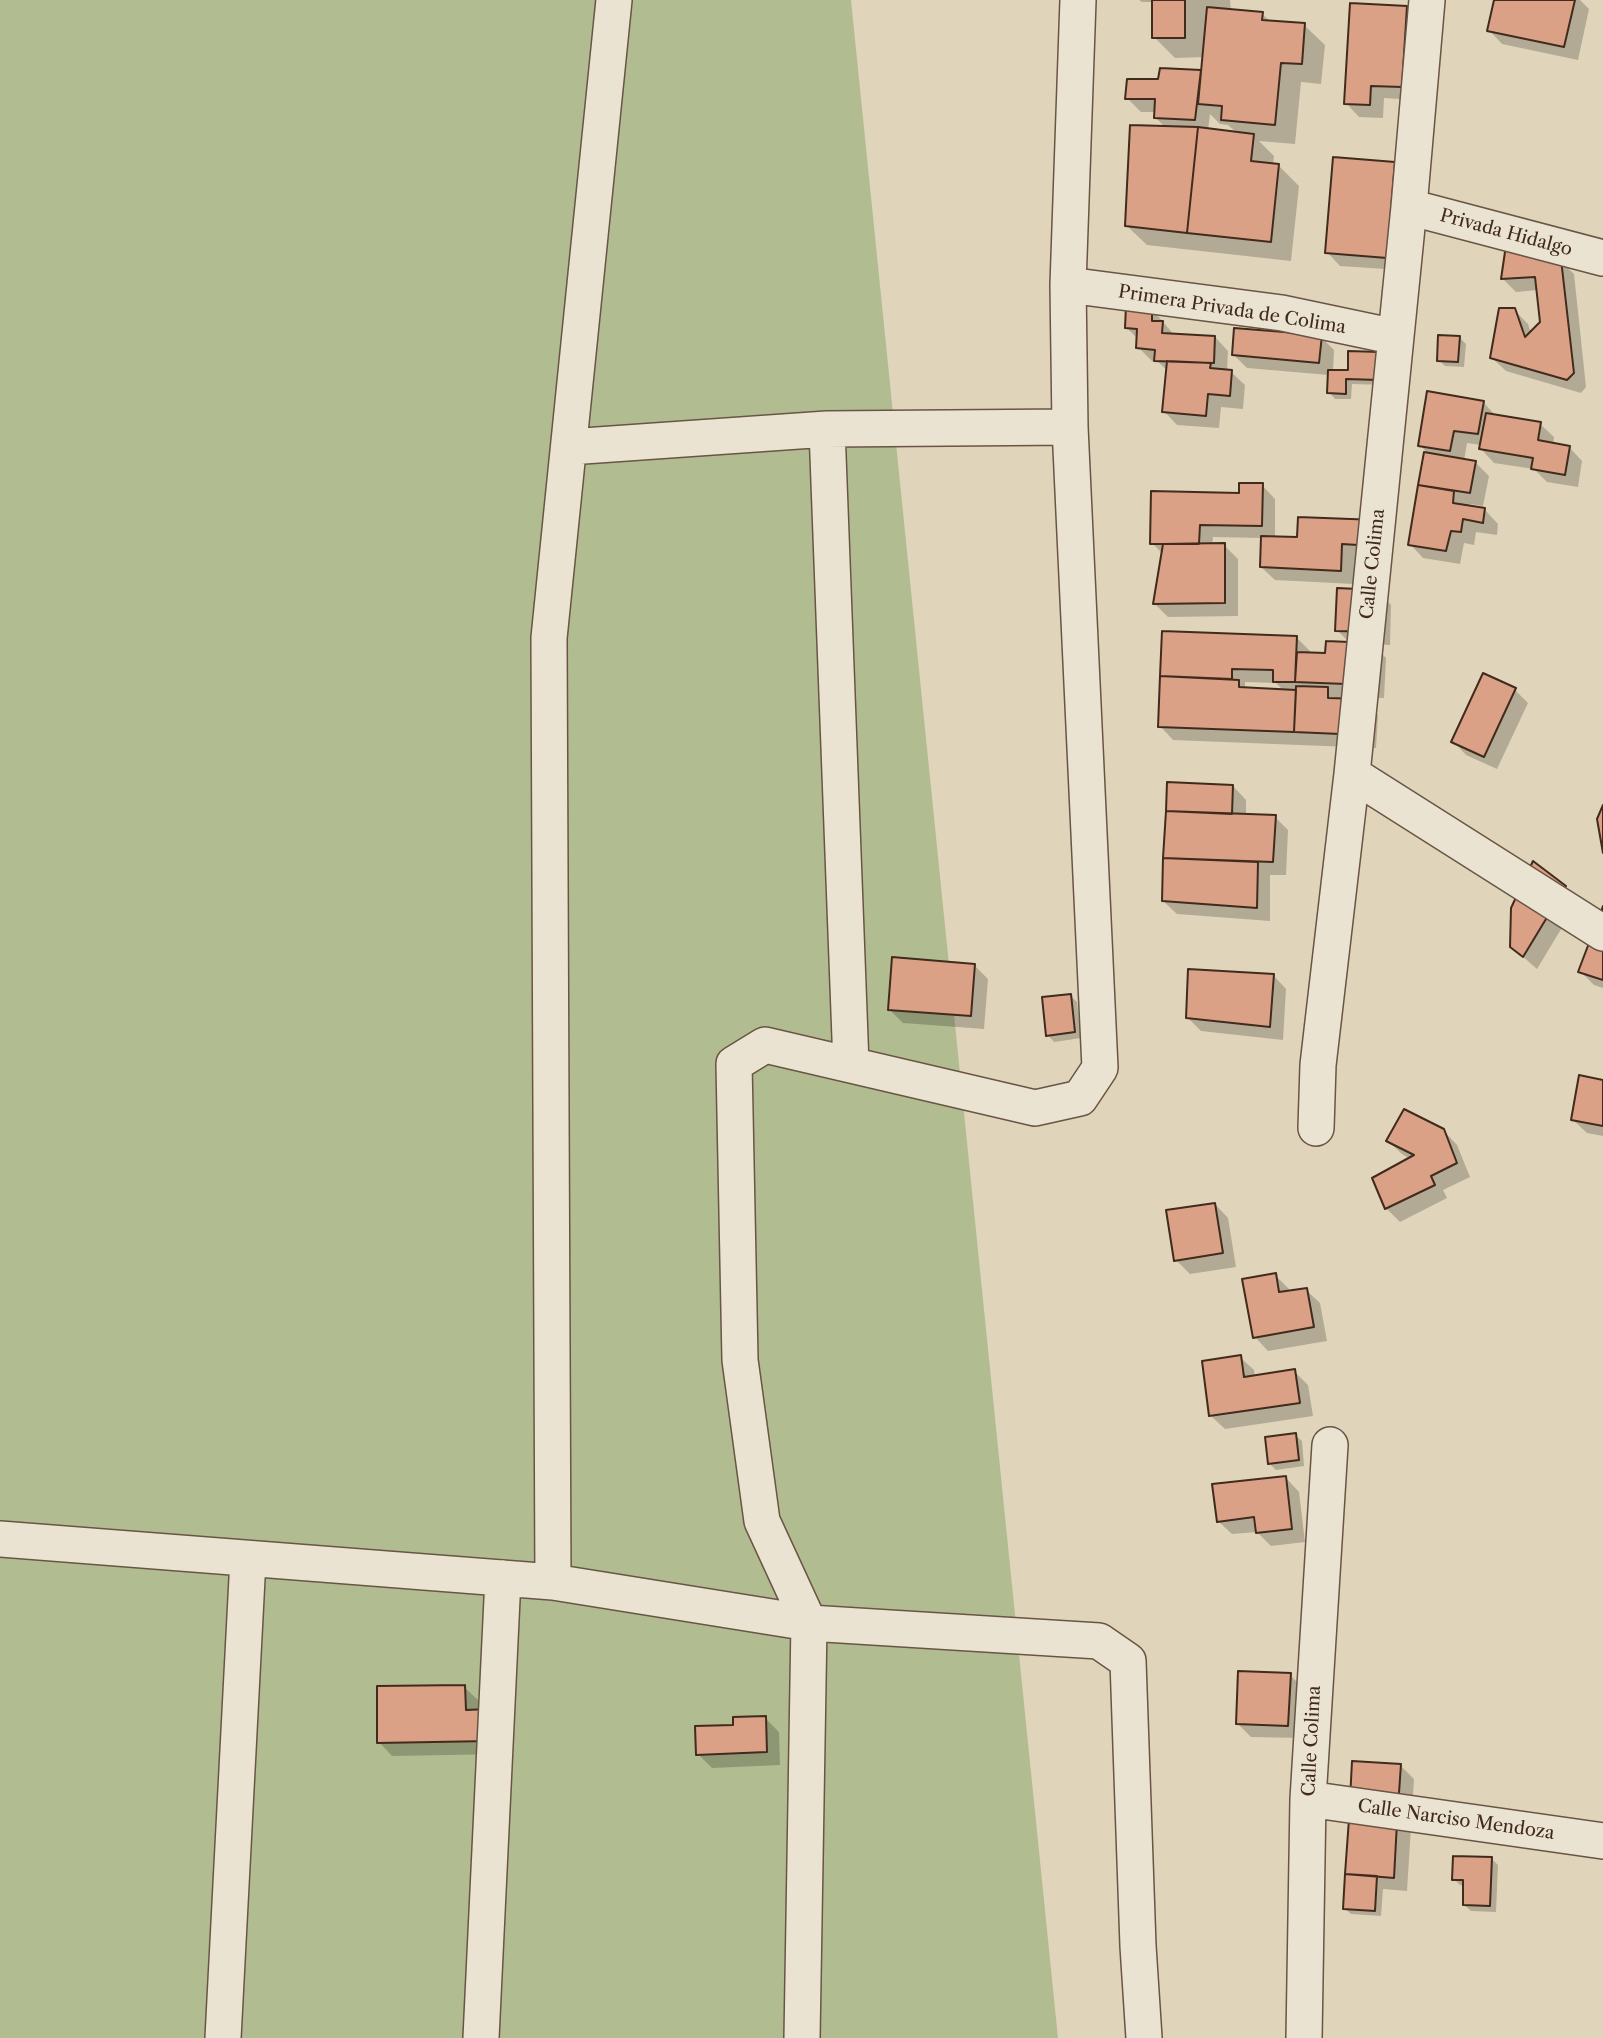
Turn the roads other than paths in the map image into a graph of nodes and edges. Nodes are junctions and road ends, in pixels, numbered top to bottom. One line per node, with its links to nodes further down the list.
1 (614, 0): 10 (street)
2 (1078, 0): 6 (street)
3 (1427, 0): 4 (street, Calle Colima)
4 (1409, 207): 5 (street, Privada Hidalgo); 7 (street, Calle Colima)
5 (1603, 258)
6 (1068, 285): 7 (street, Primera Privada de Colima); 8 (street)
7 (1396, 337): 11 (street, Calle Colima)
8 (1070, 427): 9 (street); 13 (street)
9 (827, 429): 10 (street); 13 (street)
10 (569, 447): 19 (street)
11 (1352, 774): 12 (street); 14 (street, Calle Colima)
12 (1603, 933)
13 (851, 1065): 20 (street)
14 (1316, 1128)
15 (1330, 1445): 21 (street, Calle Colima)
16 (0, 1539): 17 (street)
17 (248, 1559): 18 (street); 23 (street)
18 (503, 1578): 19 (street); 24 (street)
19 (553, 1582): 20 (street)
20 (810, 1623): 25 (street); 26 (street)
21 (1308, 1799): 22 (street, Calle Narciso Mendoza); 27 (street, Calle Colima)
22 (1603, 1841)
23 (223, 2038)
24 (481, 2038)
25 (802, 2038)
26 (1144, 2038)
27 (1304, 2038)

